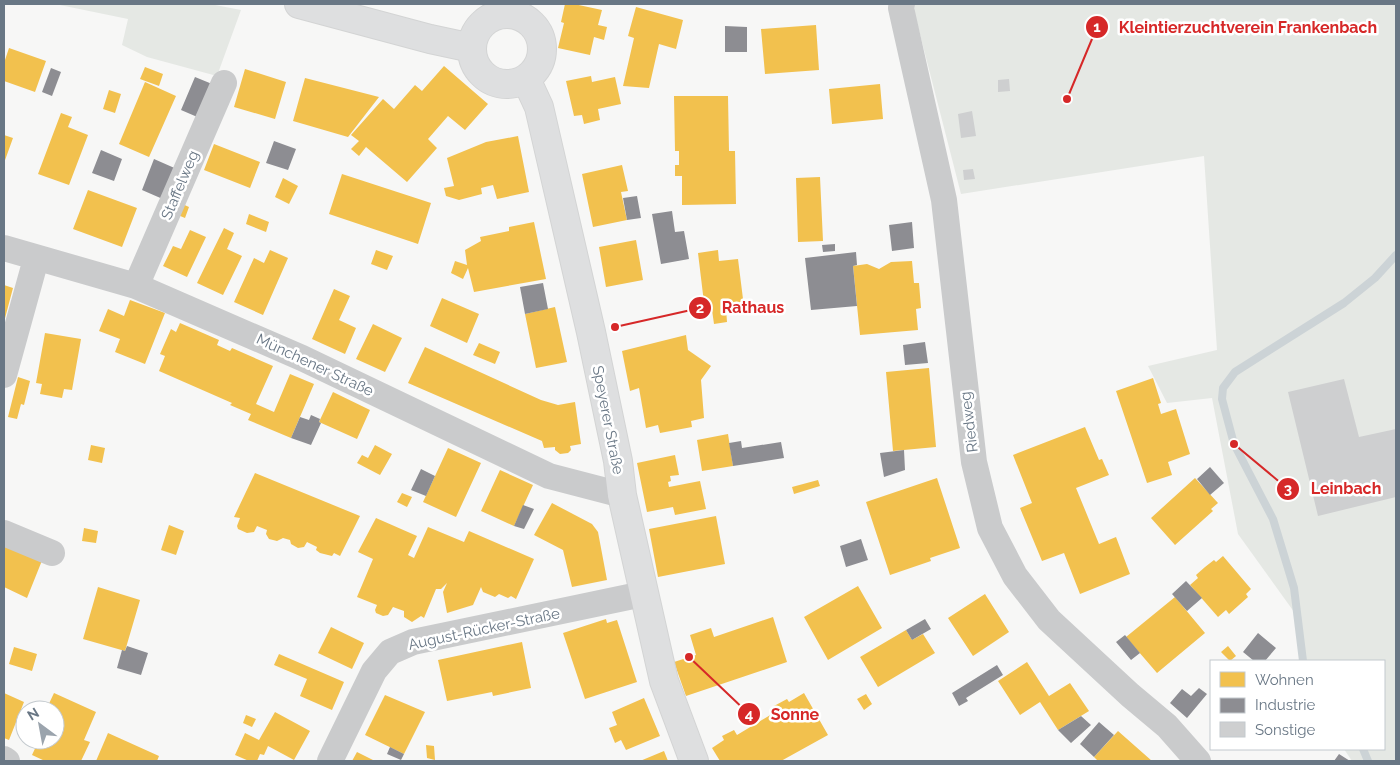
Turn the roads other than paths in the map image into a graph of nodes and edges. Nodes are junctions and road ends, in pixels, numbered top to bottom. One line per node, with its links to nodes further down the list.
1 (299, 4): 4 (main road)
2 (902, 4): 19 (street, Riedweg)
3 (527, 11): 4 (main road); 5 (main road)
4 (472, 48): 5 (main road)
5 (526, 79): 11 (main road, Speyerer Straße)
6 (224, 83): 9 (street, Staffelweg)
7 (4, 248): 8 (street, Münchener Straße)
8 (36, 259): 9 (street, Münchener Straße); 10 (street)
9 (136, 286): 11 (street, Münchener Straße)
10 (4, 375)
11 (622, 494): 14 (main road, Speyerer Straße)
12 (4, 533): 13 (street)
13 (52, 554)
14 (643, 594): 17 (street, August-Rücker-Straße); 18 (main road, Speyerer Straße)
15 (4, 760): 16 (street)
16 (7, 761)
17 (330, 761)
18 (694, 761)
19 (1198, 761)

